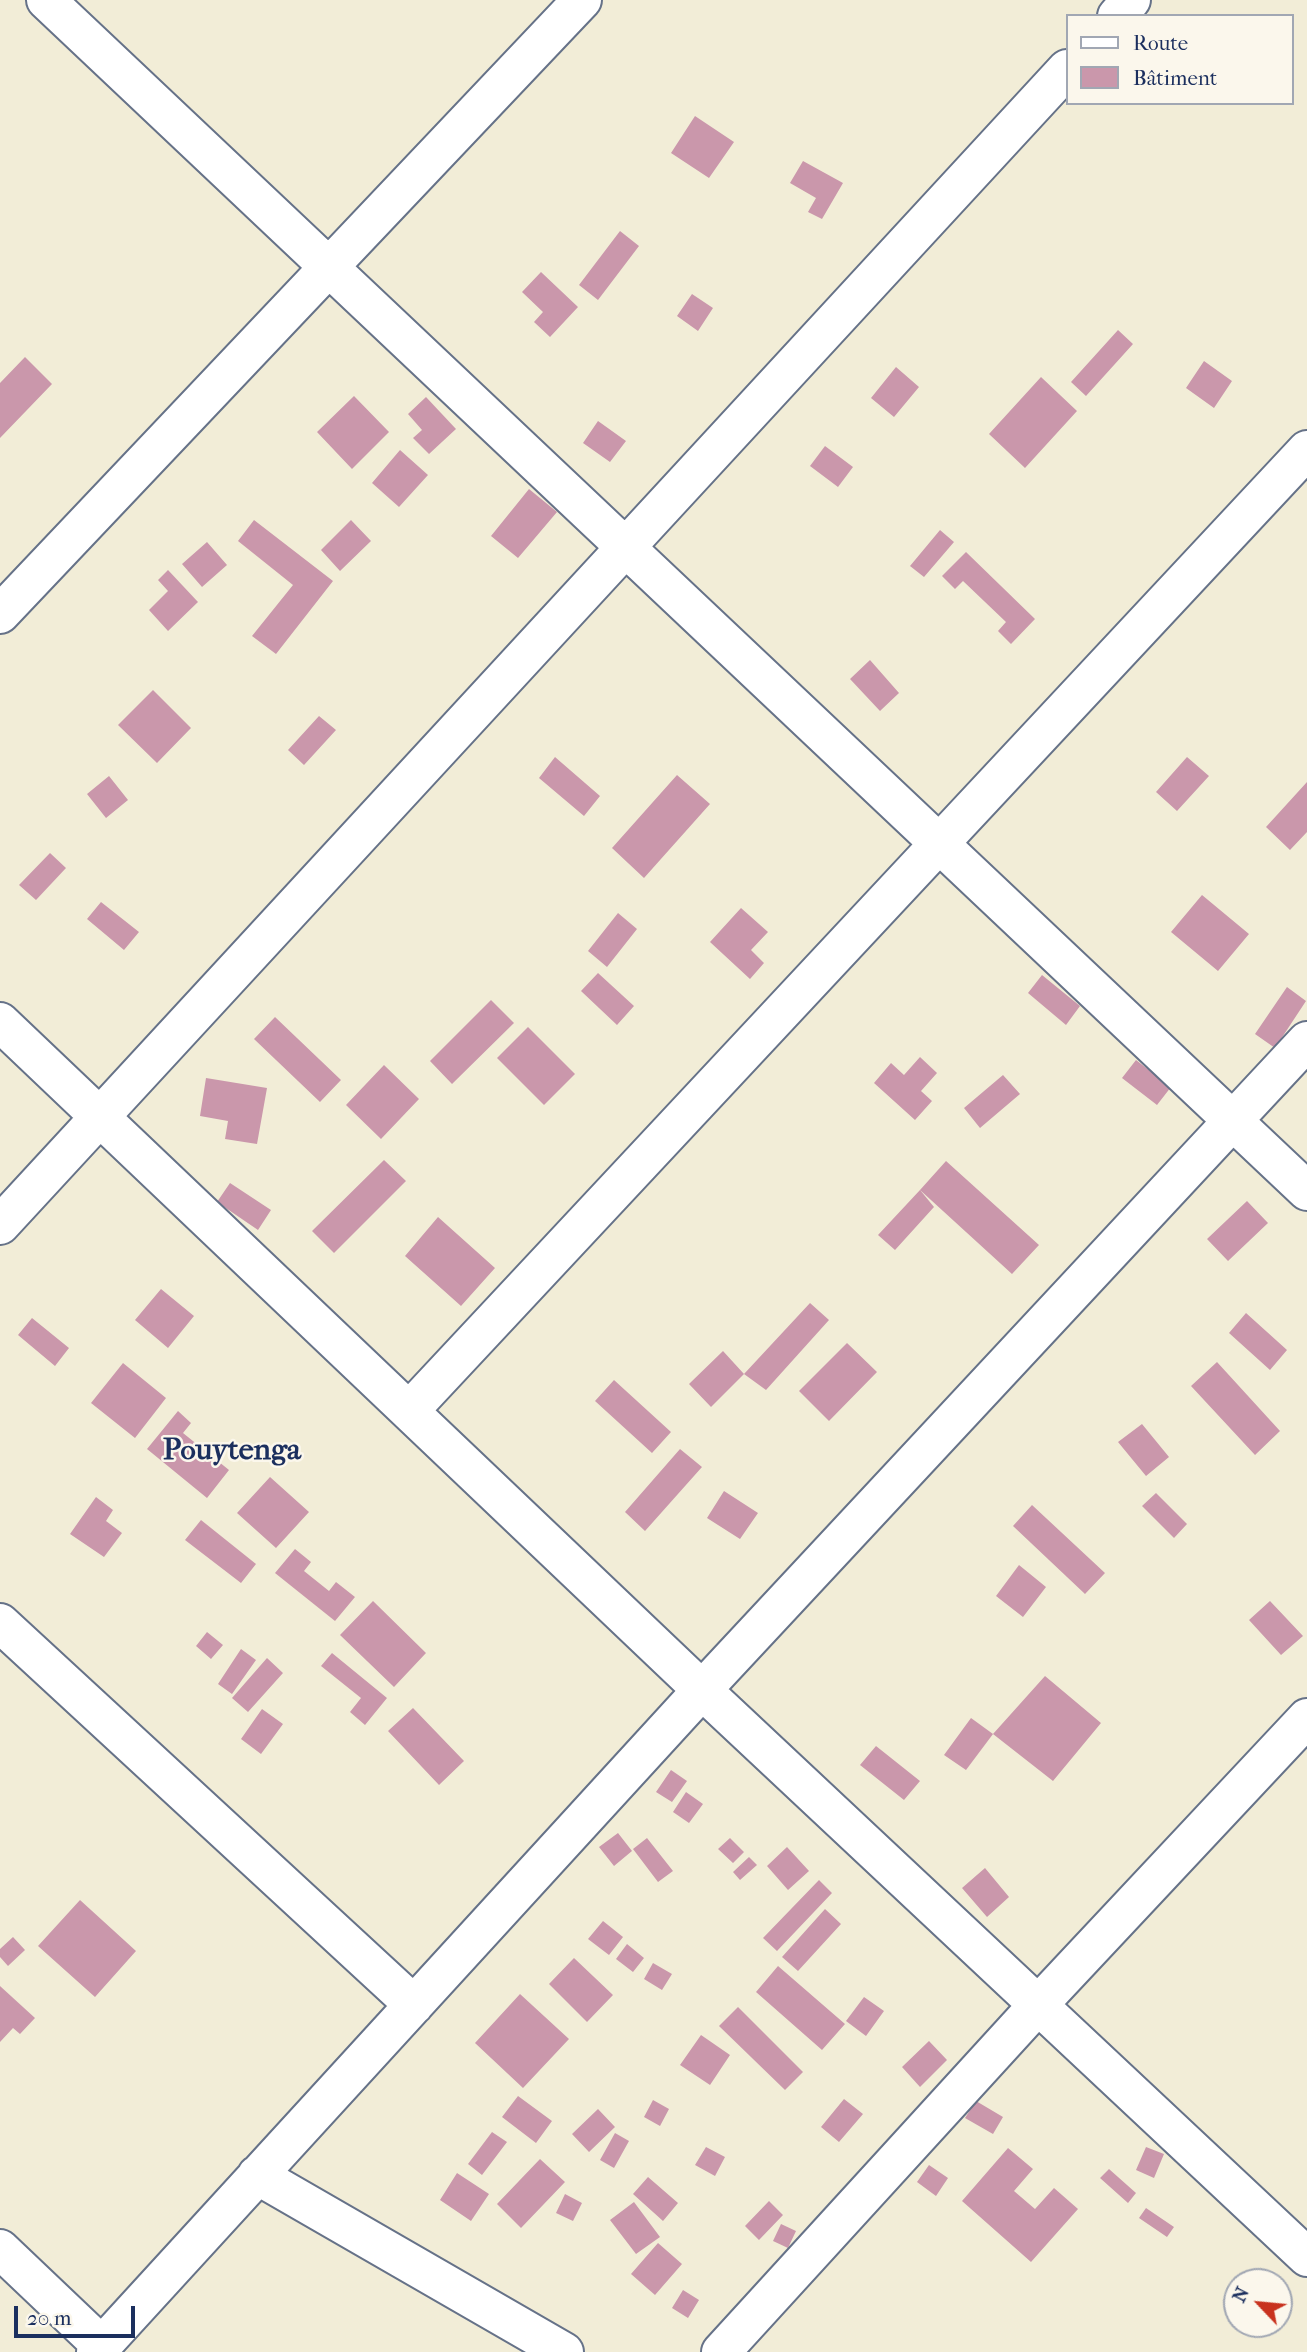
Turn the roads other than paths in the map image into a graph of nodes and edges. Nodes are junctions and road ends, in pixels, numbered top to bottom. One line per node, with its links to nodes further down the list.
1 (46, 0): 6 (street)
2 (582, 0): 6 (street)
3 (1131, 0): 4 (street)
4 (1118, 14)
5 (1066, 70): 8 (street)
6 (327, 269): 8 (street); 9 (street)
7 (1307, 450): 10 (street)
8 (626, 548): 10 (street); 13 (street)
9 (0, 614)
10 (939, 844): 14 (street); 17 (street)
11 (0, 1022): 13 (street)
12 (1307, 1041): 14 (street)
13 (102, 1117): 16 (street); 17 (street)
14 (1231, 1122): 15 (street); 19 (street)
15 (1307, 1191)
16 (0, 1225)
17 (410, 1411): 19 (street)
18 (0, 1623): 21 (street)
19 (702, 1690): 21 (street); 22 (street)
20 (1307, 1718): 22 (street)
21 (414, 2004): 23 (street)
22 (1038, 2005): 25 (street); 28 (street)
23 (257, 2175): 26 (street); 27 (street)
24 (0, 2249): 26 (street)
25 (1307, 2257)
26 (99, 2349)
27 (559, 2351)
28 (722, 2352)

